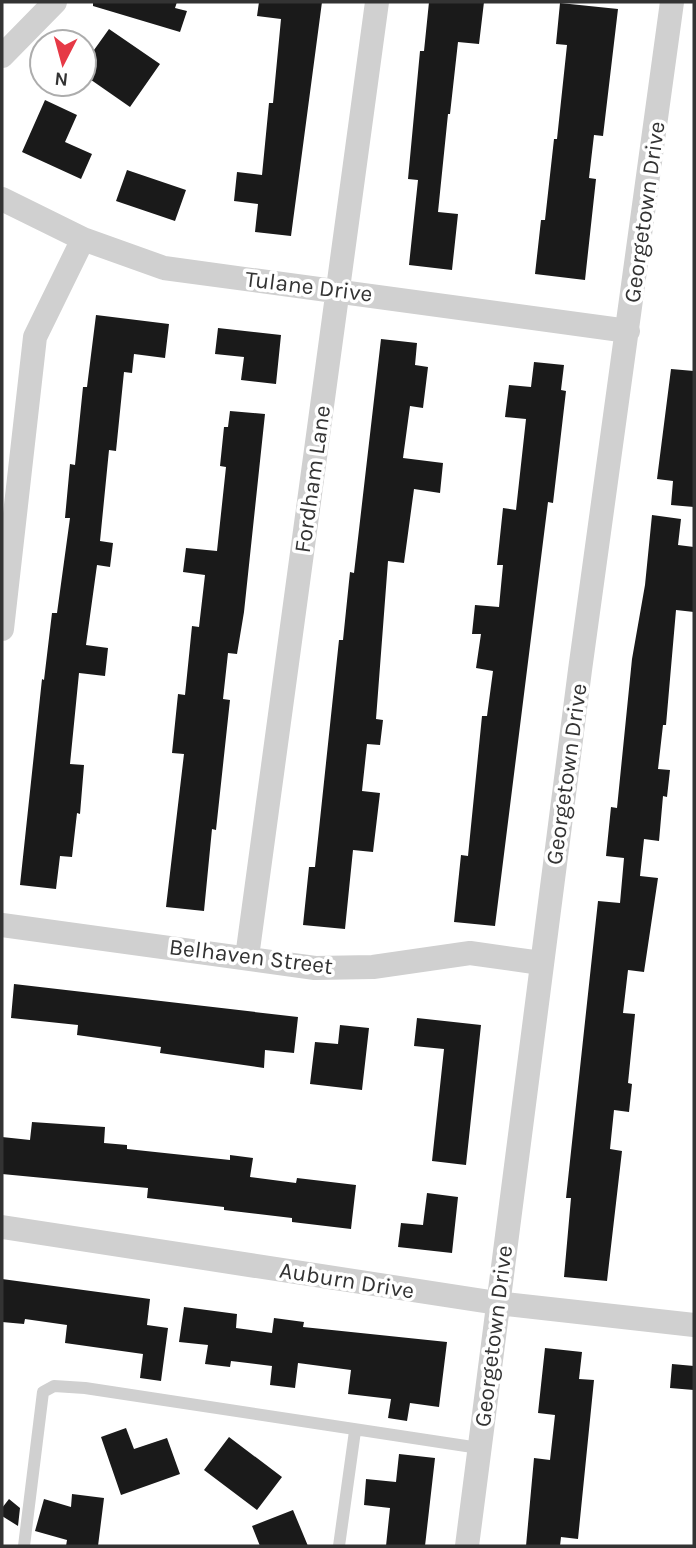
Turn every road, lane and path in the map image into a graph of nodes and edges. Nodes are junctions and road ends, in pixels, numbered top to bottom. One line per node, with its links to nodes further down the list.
1 (55, 2): 4 (street)
2 (377, 2): 7 (street, Fordham Lane)
3 (672, 2): 8 (street, Georgetown Drive)
4 (2, 56)
5 (2, 199): 6 (street, Tulane Drive)
6 (83, 239): 7 (street, Tulane Drive); 9 (street)
7 (338, 289): 8 (street, Tulane Drive); 11 (street, Fordham Lane)
8 (628, 331): 12 (street, Georgetown Drive)
9 (2, 629)
10 (2, 925): 11 (street, Belhaven Street)
11 (247, 957): 12 (street, Belhaven Street)
12 (541, 963): 14 (street, Georgetown Drive)
13 (2, 1227): 14 (street, Auburn Drive)
14 (497, 1303): 15 (street, Auburn Drive); 17 (street, Georgetown Drive)
15 (694, 1325)
16 (355, 1431): 17 (lane); 18 (lane); 19 (lane)
17 (479, 1448): 20 (street, Georgetown Drive)
18 (24, 1546)
19 (339, 1546)
20 (467, 1546)

